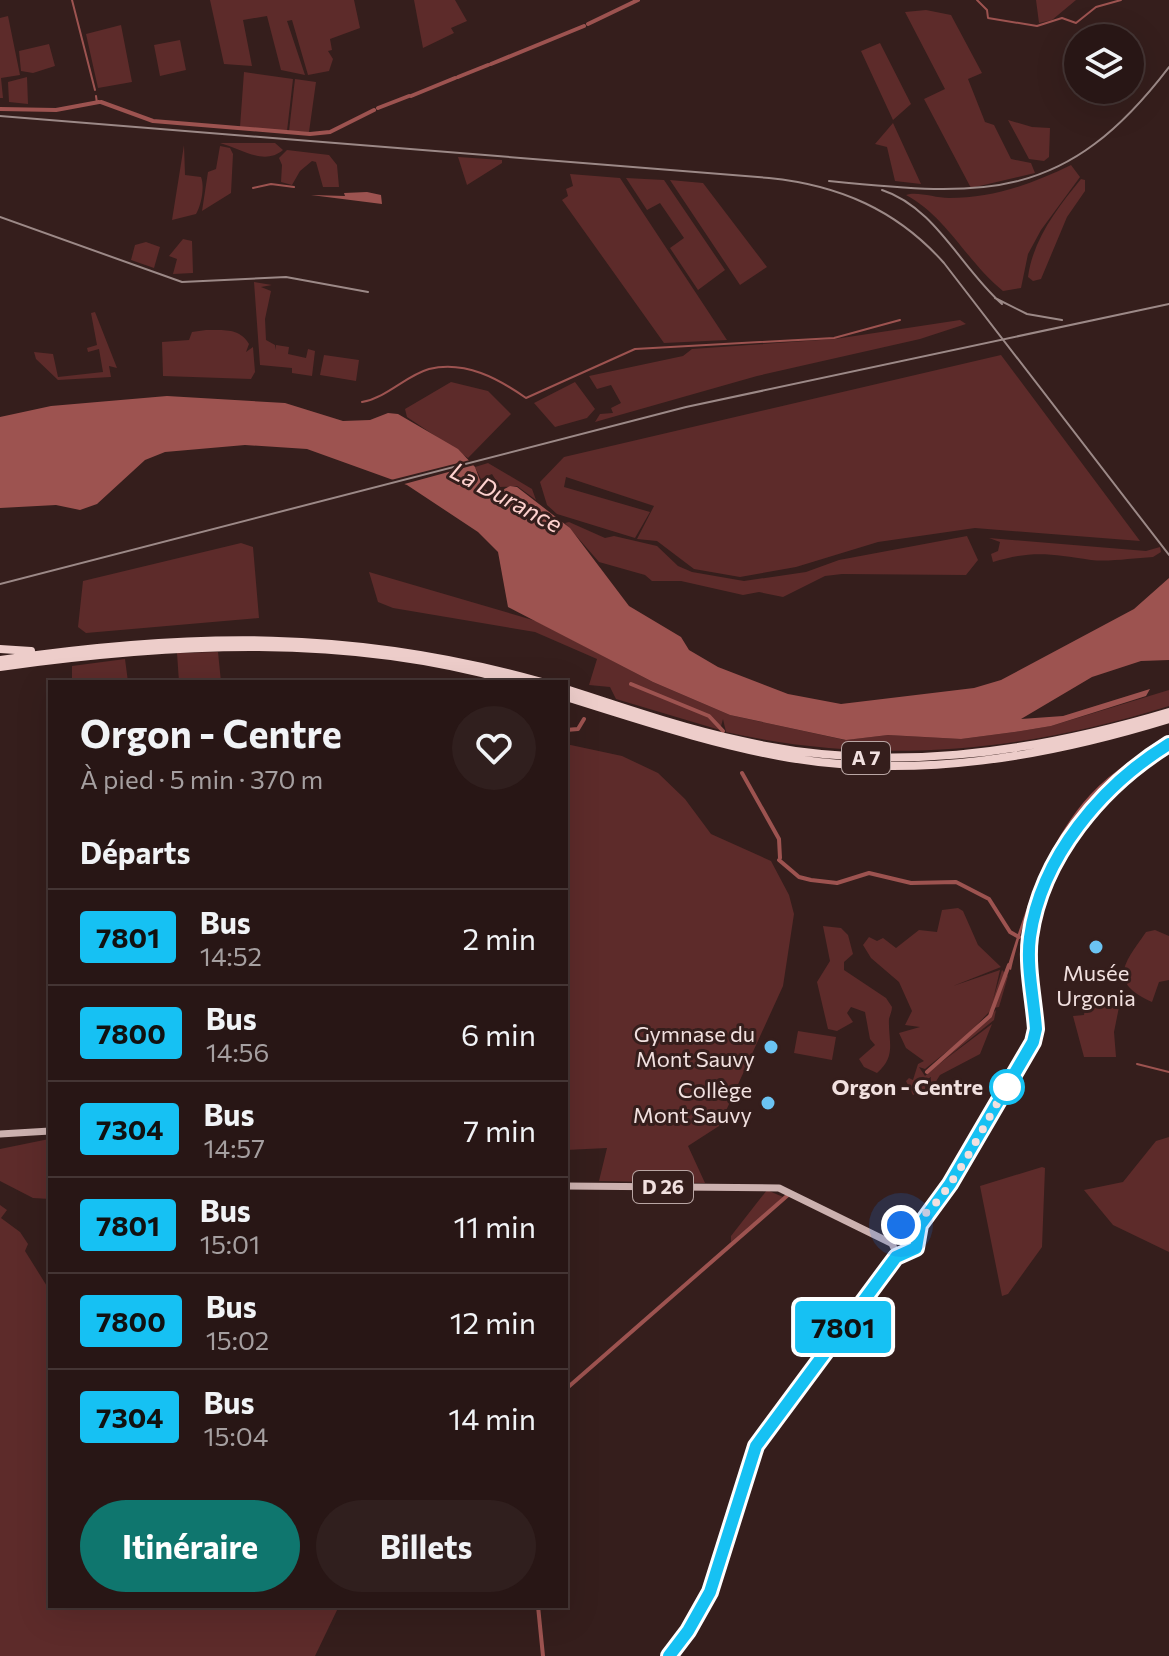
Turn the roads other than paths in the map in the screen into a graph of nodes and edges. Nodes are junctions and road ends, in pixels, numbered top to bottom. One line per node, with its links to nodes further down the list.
1 (92, 647): 2 (highway); 3 (highway); 6 (highway)
2 (0, 649)
3 (0, 660)
4 (0, 667): 5 (highway)
5 (506, 680)
6 (534, 680)
7 (568, 690): 9 (highway, A 7)
8 (568, 698): 10 (highway, A 7)
9 (1169, 712)
10 (1169, 719)
11 (1169, 744): 16 (main road)
12 (48, 1131): 13 (main road)
13 (0, 1134)
14 (568, 1186): 15 (main road, D 26)
15 (863, 1229): 17 (main road, D 26); 18 (main road)
16 (913, 1229): 17 (main road); 19 (main road)
17 (891, 1233): 18 (main road)
18 (892, 1246): 19 (main road); 20 (main road)
19 (902, 1253): 20 (main road)
20 (871, 1290): 21 (main road)
21 (669, 1656)

